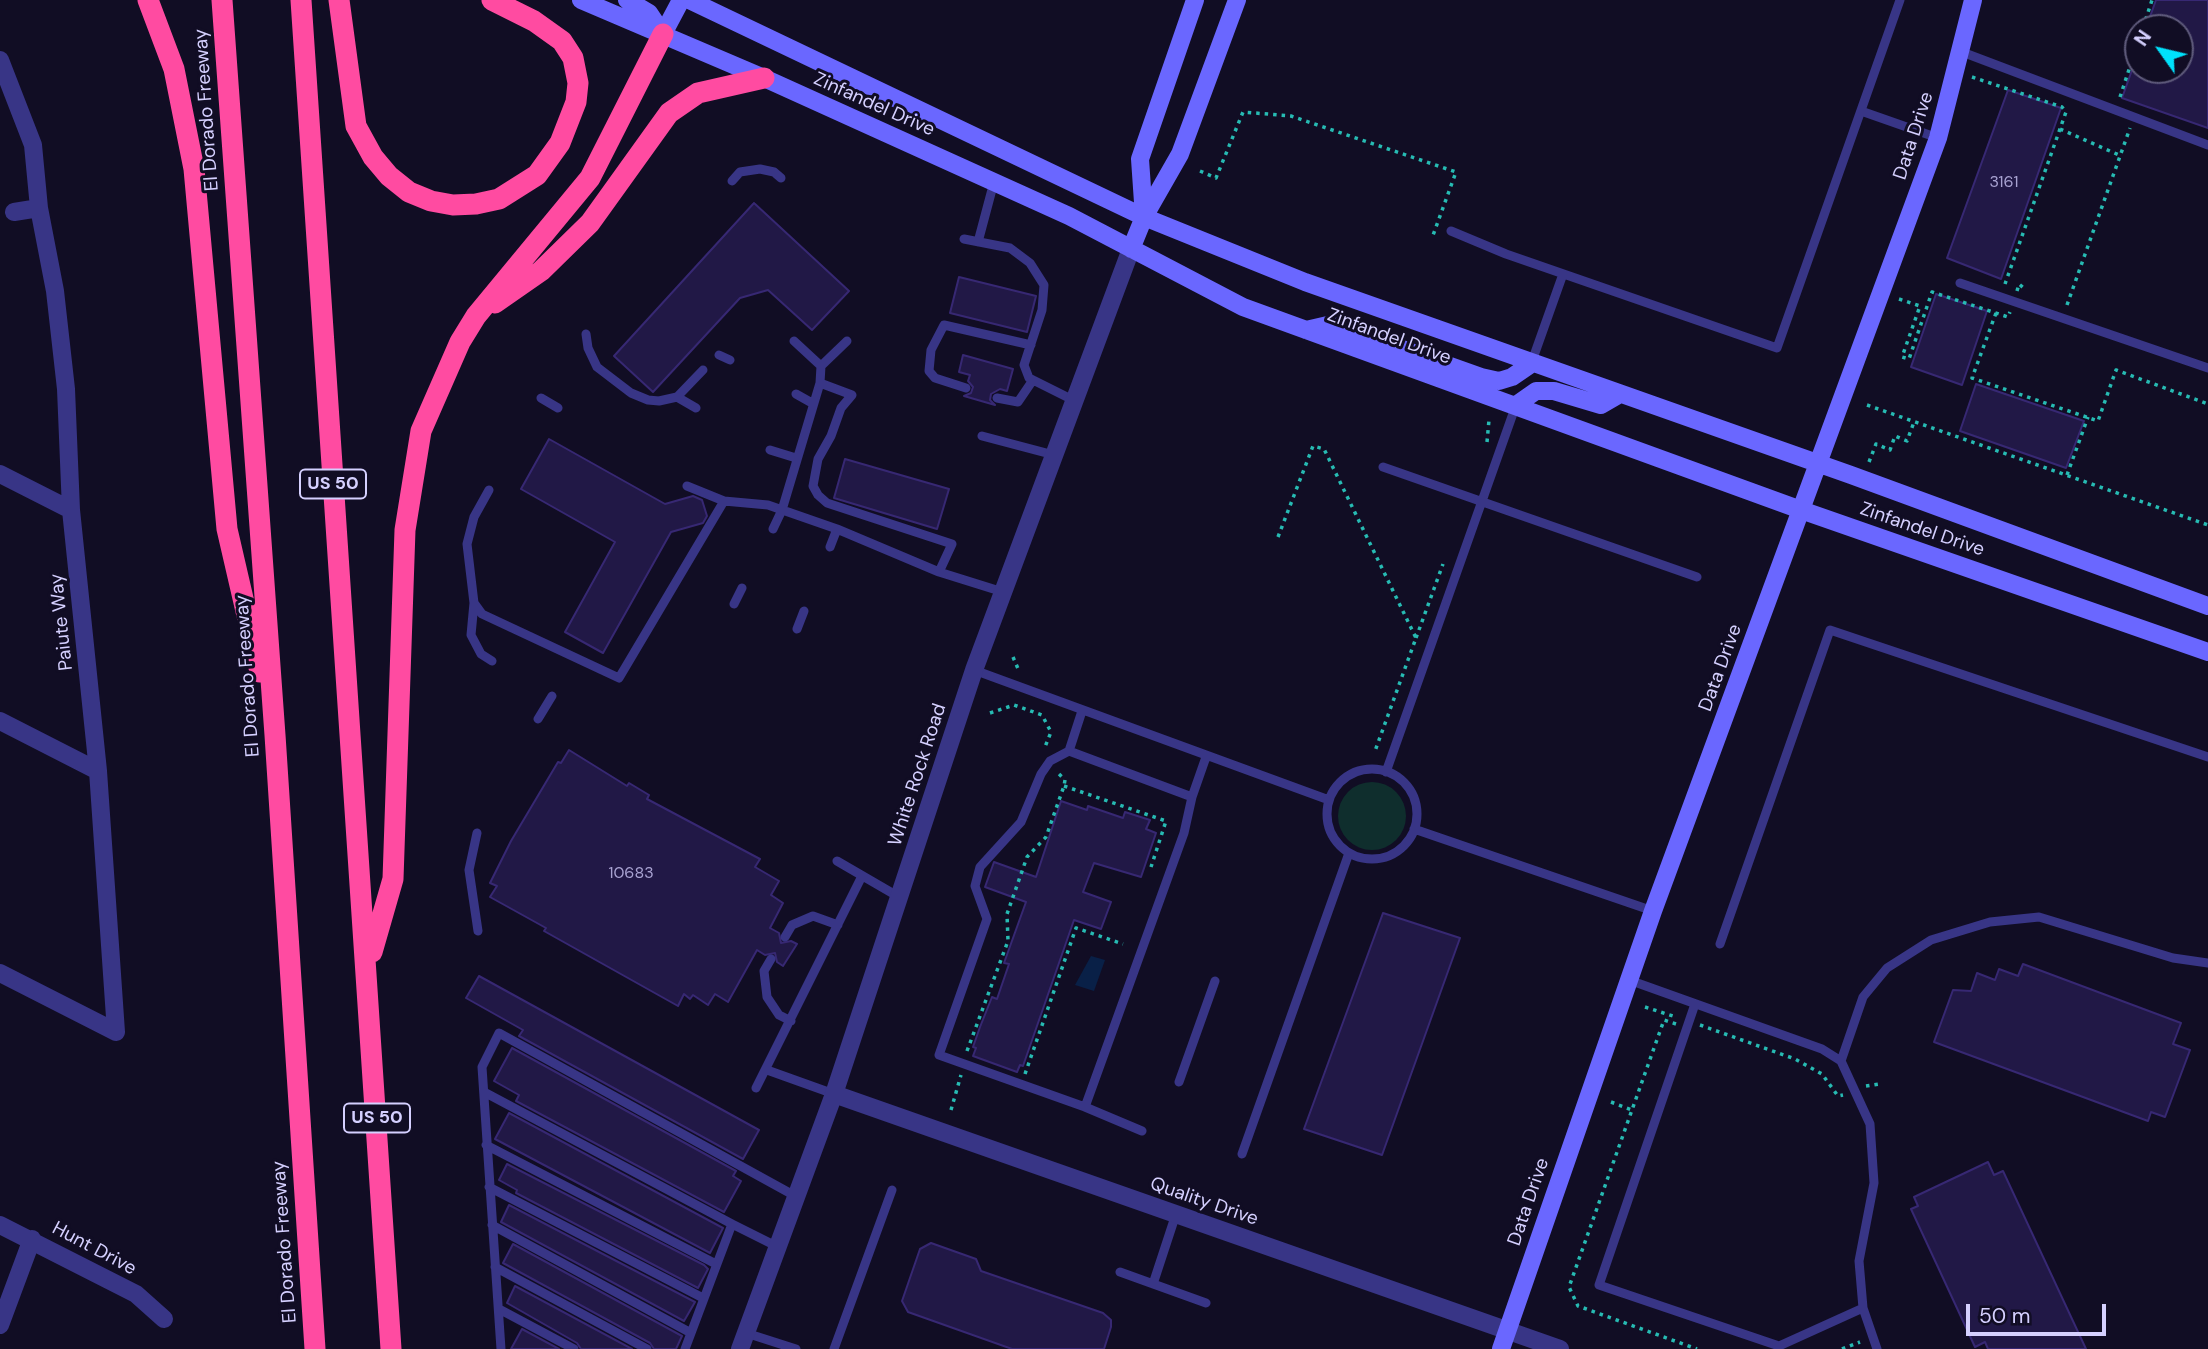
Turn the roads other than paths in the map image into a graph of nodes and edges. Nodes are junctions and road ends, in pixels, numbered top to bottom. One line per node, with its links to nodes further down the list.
1 (148, 0): 91 (highway)
2 (222, 0): 91 (highway, El Dorado Freeway)
3 (301, 0): 112 (highway, US 50)
4 (339, 0): 5 (highway)
5 (492, 0)
6 (581, 0): 14 (main road, Zinfandel Drive)
7 (627, 0): 14 (main road)
8 (681, 0): 14 (main road)
9 (689, 0): 26 (main road, Zinfandel Drive)
10 (1195, 0): 26 (main road, White Rock Road)
11 (1237, 0): 26 (main road, White Rock Road)
12 (1900, 0): 18 (lane)
13 (1972, 0): 15 (main road, Data Drive)
14 (663, 34): 17 (main road, Zinfandel Drive); 33 (highway)
15 (1962, 52): 19 (main road, Data Drive); 20 (lane)
16 (0, 60): 24 (street, Paiute Way)
17 (764, 78): 23 (main road, Zinfandel Drive); 33 (highway)
18 (1861, 111): 19 (lane); 31 (lane)
19 (1938, 138): 62 (main road, Data Drive)
20 (2208, 145)
21 (781, 178): 22 (lane)
22 (732, 181)
23 (995, 182): 29 (lane); 30 (main road, Zinfandel Drive)
24 (39, 208): 25 (street); 69 (street, Paiute Way)
25 (14, 212)
26 (1144, 217): 30 (main road, White Rock Road); 41 (main road, Zinfandel Drive)
27 (1451, 231): 31 (lane)
28 (964, 239): 29 (lane)
29 (978, 242): 38 (lane)
30 (1131, 248): 34 (main road, Zinfandel Drive); 53 (street, White Rock Road)
31 (1563, 274): 41 (lane)
32 (1960, 283): 43 (lane)
33 (476, 316): 112 (highway)
34 (1306, 330): 41 (main road); 55 (main road, Zinfandel Drive)
35 (586, 334): 50 (lane)
36 (794, 341): 42 (lane)
37 (847, 341): 42 (lane)
38 (1031, 345): 45 (lane); 47 (lane)
39 (719, 355): 40 (lane)
40 (730, 360)
41 (1531, 363): 49 (main road, Zinfandel Drive)
42 (821, 366): 46 (lane)
43 (2208, 368)
44 (703, 370): 50 (lane)
45 (1033, 380): 52 (lane); 53 (lane)
46 (820, 383): 54 (lane); 75 (lane)
47 (966, 388)
48 (796, 394): 54 (lane)
49 (1620, 394): 55 (main road); 62 (main road, Zinfandel Drive)
50 (677, 397): 57 (lane)
51 (541, 398): 56 (lane)
52 (997, 398)
53 (1075, 401): 60 (street, White Rock Road)
54 (812, 403): 61 (lane)
55 (1516, 405): 68 (lane); 71 (main road, Zinfandel Drive)
56 (558, 408)
57 (695, 408)
58 (982, 436): 60 (lane)
59 (771, 450): 61 (lane)
60 (1056, 456): 78 (street, White Rock Road)
61 (796, 458): 70 (lane)
62 (1819, 464): 71 (main road, Data Drive); 81 (main road, Zinfandel Drive)
63 (1384, 467): 68 (lane)
64 (0, 474): 69 (street)
65 (687, 486): 67 (lane)
66 (489, 491): 79 (lane)
67 (724, 500): 70 (lane); 79 (lane)
68 (1482, 501): 76 (lane); 96 (lane)
69 (71, 510): 95 (street, Paiute Way)
70 (782, 510): 72 (lane); 73 (lane)
71 (1801, 510): 84 (main road, Zinfandel Drive); 105 (main road, Data Drive)
72 (773, 529)
73 (837, 529): 74 (lane); 75 (lane)
74 (830, 547)
75 (939, 572): 78 (lane)
76 (1697, 577)
77 (742, 588): 80 (lane)
78 (1005, 592): 86 (street, White Rock Road)
79 (474, 603): 85 (lane)
80 (734, 604)
81 (2208, 607)
82 (804, 611): 83 (lane)
83 (797, 629)
84 (2208, 652)
85 (492, 661)
86 (974, 670): 88 (lane); 104 (street, White Rock Road)
87 (552, 696): 89 (lane)
88 (1082, 711): 92 (lane); 93 (lane)
89 (538, 719)
90 (0, 721): 95 (street)
91 (275, 735): 150 (highway, El Dorado Freeway)
92 (1069, 751): 97 (lane); 124 (lane)
93 (1206, 757): 97 (lane); 98 (lane)
94 (2208, 757): 109 (lane)
95 (99, 771): 113 (street, Paiute Way)
96 (1386, 772): 98 (lane); 99 (lane)
97 (1192, 797): 124 (lane)
98 (1329, 800): 101 (lane)
99 (1414, 829): 101 (lane); 105 (lane)
100 (477, 833): 107 (lane)
101 (1349, 853): 127 (lane)
102 (837, 861): 103 (lane)
103 (862, 876): 104 (lane); 106 (lane)
104 (899, 897): 123 (street, White Rock Road)
105 (1653, 911): 114 (main road, Data Drive)
106 (838, 925): 108 (lane); 117 (lane)
107 (478, 931)
108 (785, 937)
109 (1720, 944)
110 (771, 959): 117 (lane)
111 (2208, 963): 118 (lane)
112 (367, 968): 151 (highway, US 50)
113 (0, 973)
114 (1629, 980): 116 (lane); 147 (main road, Data Drive)
115 (1215, 981): 120 (lane)
116 (1695, 1004): 118 (lane); 143 (lane)
117 (791, 1021): 119 (lane)
118 (1841, 1061): 143 (lane)
119 (767, 1070): 121 (lane); 123 (lane)
120 (1179, 1082)
121 (756, 1088)
122 (484, 1092): 126 (lane); 130 (lane); 132 (lane)
123 (834, 1094): 130 (street, White Rock Road); 131 (street, Quality Drive)
124 (1085, 1107): 125 (lane)
125 (1142, 1131)
126 (486, 1145): 128 (lane); 137 (lane)
127 (1242, 1154)
128 (489, 1187): 134 (lane); 141 (lane)
129 (892, 1190): 157 (lane)
130 (797, 1197): 136 (street, White Rock Road)
131 (1175, 1214): 140 (lane); 147 (street, Quality Drive)
132 (732, 1224): 136 (lane); 137 (lane)
133 (0, 1225): 135 (street, Hunt Drive)
134 (492, 1225): 138 (lane); 148 (lane)
135 (32, 1240): 145 (street, Hunt Drive); 146 (street)
136 (778, 1247): 149 (street, White Rock Road)
137 (716, 1264): 141 (lane)
138 (495, 1267): 144 (lane); 154 (lane)
139 (1119, 1272): 140 (lane)
140 (1153, 1284): 142 (lane)
141 (703, 1298): 148 (lane)
142 (1206, 1303)
143 (1863, 1308): 160 (lane)
144 (499, 1310): 152 (lane); 153 (lane)
145 (164, 1319)
146 (0, 1325)
147 (1507, 1331): 158 (main road, Data Drive); 159 (street, Quality Drive)
148 (691, 1333): 155 (lane)
149 (743, 1341): 156 (lane)
150 (315, 1349)
151 (391, 1349)
152 (501, 1349)
153 (574, 1349)
154 (647, 1349)
155 (685, 1349)
156 (796, 1349)
157 (834, 1349)
158 (1501, 1349)
159 (1560, 1349)
160 (1877, 1349)

